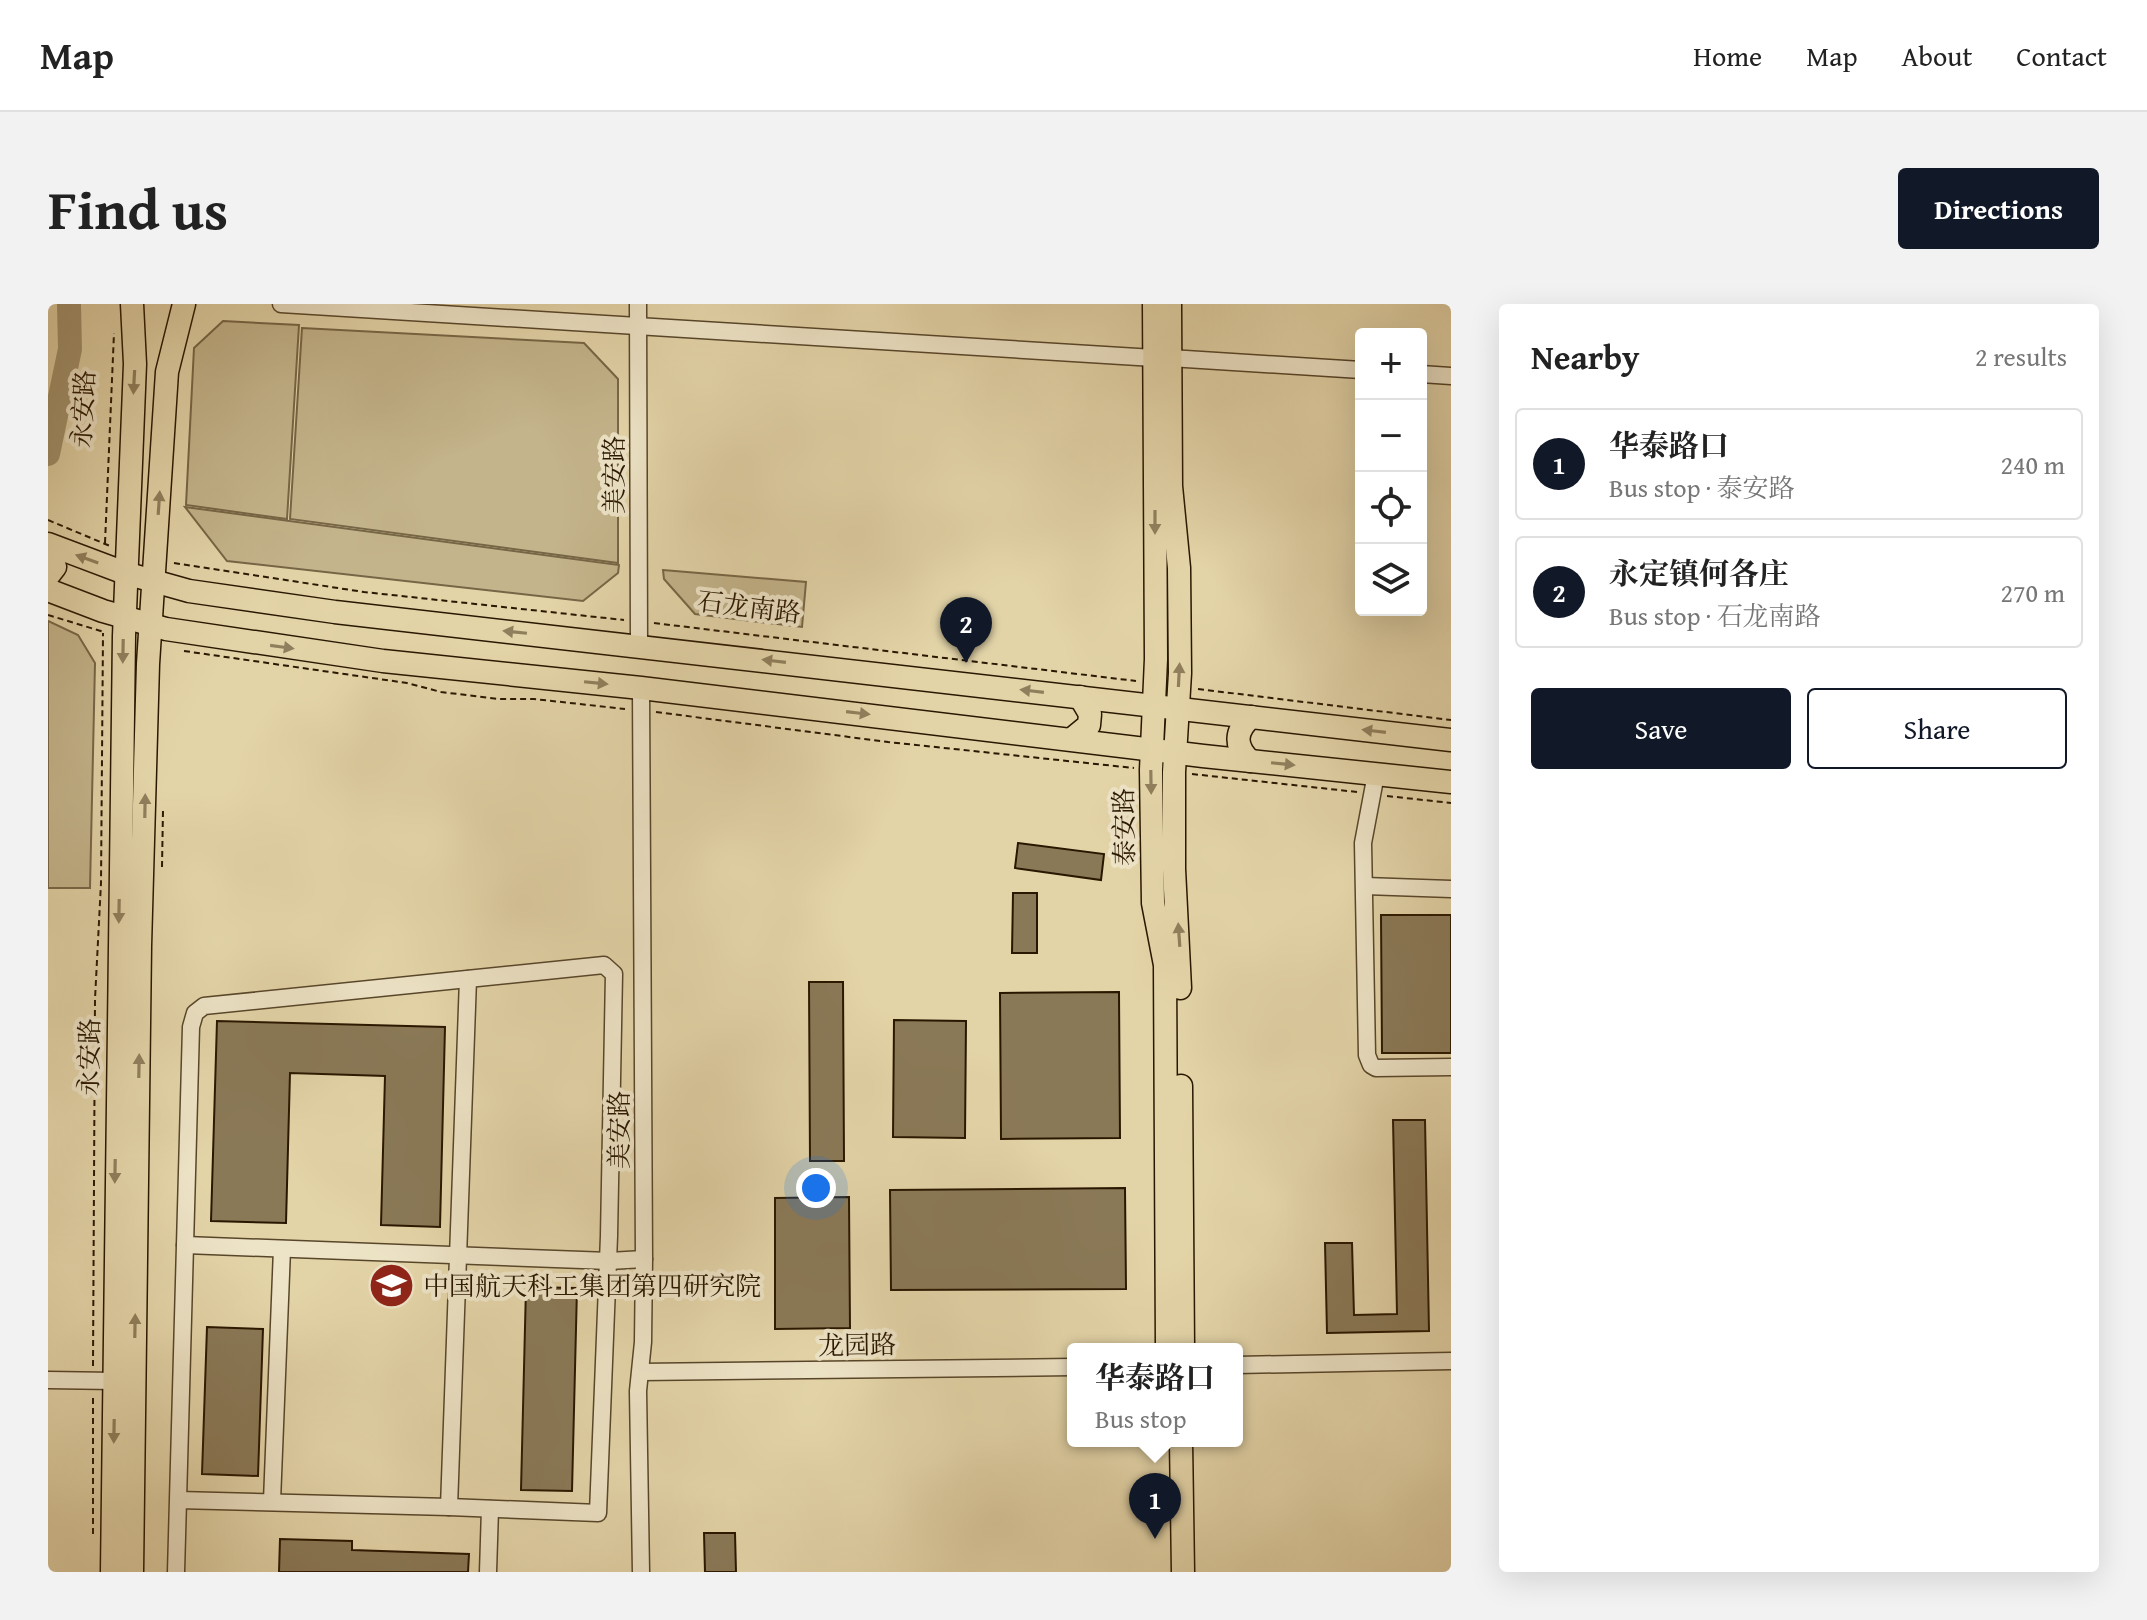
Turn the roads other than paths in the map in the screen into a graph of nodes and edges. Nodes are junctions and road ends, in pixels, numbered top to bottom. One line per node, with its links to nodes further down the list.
1 (132, 304): 13 (main road, 永安路, one-way to 13)
2 (184, 304): 14 (main road, 永安路, one-way to 2)
3 (281, 304): 7 (street)
4 (638, 304): 7 (street, 美安路)
5 (1154, 304): 8 (main road, 泰安路)
6 (1170, 304): 8 (main road, 泰安路)
7 (638, 324): 8 (street); 21 (street, 美安路)
8 (1162, 358): 9 (street); 23 (main road, 泰安路, one-way to 8); 25 (main road, 泰安路, one-way to 25)
9 (1355, 370)
10 (1427, 374): 11 (street)
11 (1451, 376)
12 (51, 538): 13 (main road, 石龙南路, one-way to 12); 15 (main road)
13 (115, 558): 14 (main road, 石龙南路); 18 (main road, 永安路)
14 (154, 570): 17 (main road, 石龙南路); 19 (main road, 永安路)
15 (48, 576)
16 (48, 590): 18 (main road)
17 (237, 598): 20 (main road); 21 (main road, 石龙南路, one-way to 17)
18 (114, 624): 19 (main road); 50 (main road, 永安路, one-way to 50)
19 (150, 633): 20 (main road); 58 (main road, 永安路, one-way to 19)
20 (229, 638): 24 (main road, one-way to 24)
21 (639, 645): 22 (main road, 石龙南路, one-way to 21)
22 (1080, 697): 25 (main road, 石龙南路); 27 (main road)
23 (1177, 697): 25 (main road, 石龙南路); 26 (main road, 石龙南路); 31 (main road, 泰安路)
24 (641, 699): 27 (main road, one-way to 27); 41 (street, 美安路)
25 (1153, 706): 29 (main road, 泰安路)
26 (1251, 717): 28 (main road, 石龙南路, one-way to 26); 30 (main road)
27 (1072, 739): 29 (main road)
28 (1451, 740)
29 (1151, 759): 31 (main road); 43 (main road, 泰安路, one-way to 43)
30 (1250, 761): 31 (main road); 33 (main road, one-way to 33)
31 (1174, 762): 44 (main road, 泰安路, one-way to 31)
32 (1451, 782): 33 (main road)
33 (1374, 784): 34 (street)
34 (1365, 886): 35 (street); 37 (street)
35 (1451, 889)
36 (468, 979): 38 (street); 40 (street); 42 (street)
37 (1451, 1067)
38 (185, 1245): 39 (street); 53 (street)
39 (282, 1249): 40 (street); 54 (street)
40 (459, 1256): 42 (street); 55 (street)
41 (644, 1259): 42 (street); 48 (street, 美安路)
42 (609, 1261): 56 (street)
43 (1167, 1343)
44 (1183, 1343)
45 (1451, 1361): 46 (street)
46 (1243, 1365)
47 (1067, 1367): 48 (street, 龙园路)
48 (641, 1372): 61 (street, 美安路)
49 (48, 1380): 50 (street)
50 (104, 1381): 57 (main road, 永安路, one-way to 57)
51 (1168, 1447): 62 (main road)
52 (1181, 1447): 63 (main road)
53 (178, 1500): 54 (street); 59 (street)
54 (272, 1501): 55 (street)
55 (449, 1507): 56 (street)
56 (490, 1509): 60 (street)
57 (112, 1572)
58 (132, 1572)
59 (176, 1572)
60 (488, 1572)
61 (641, 1572)
62 (1170, 1572)
63 (1183, 1572)

